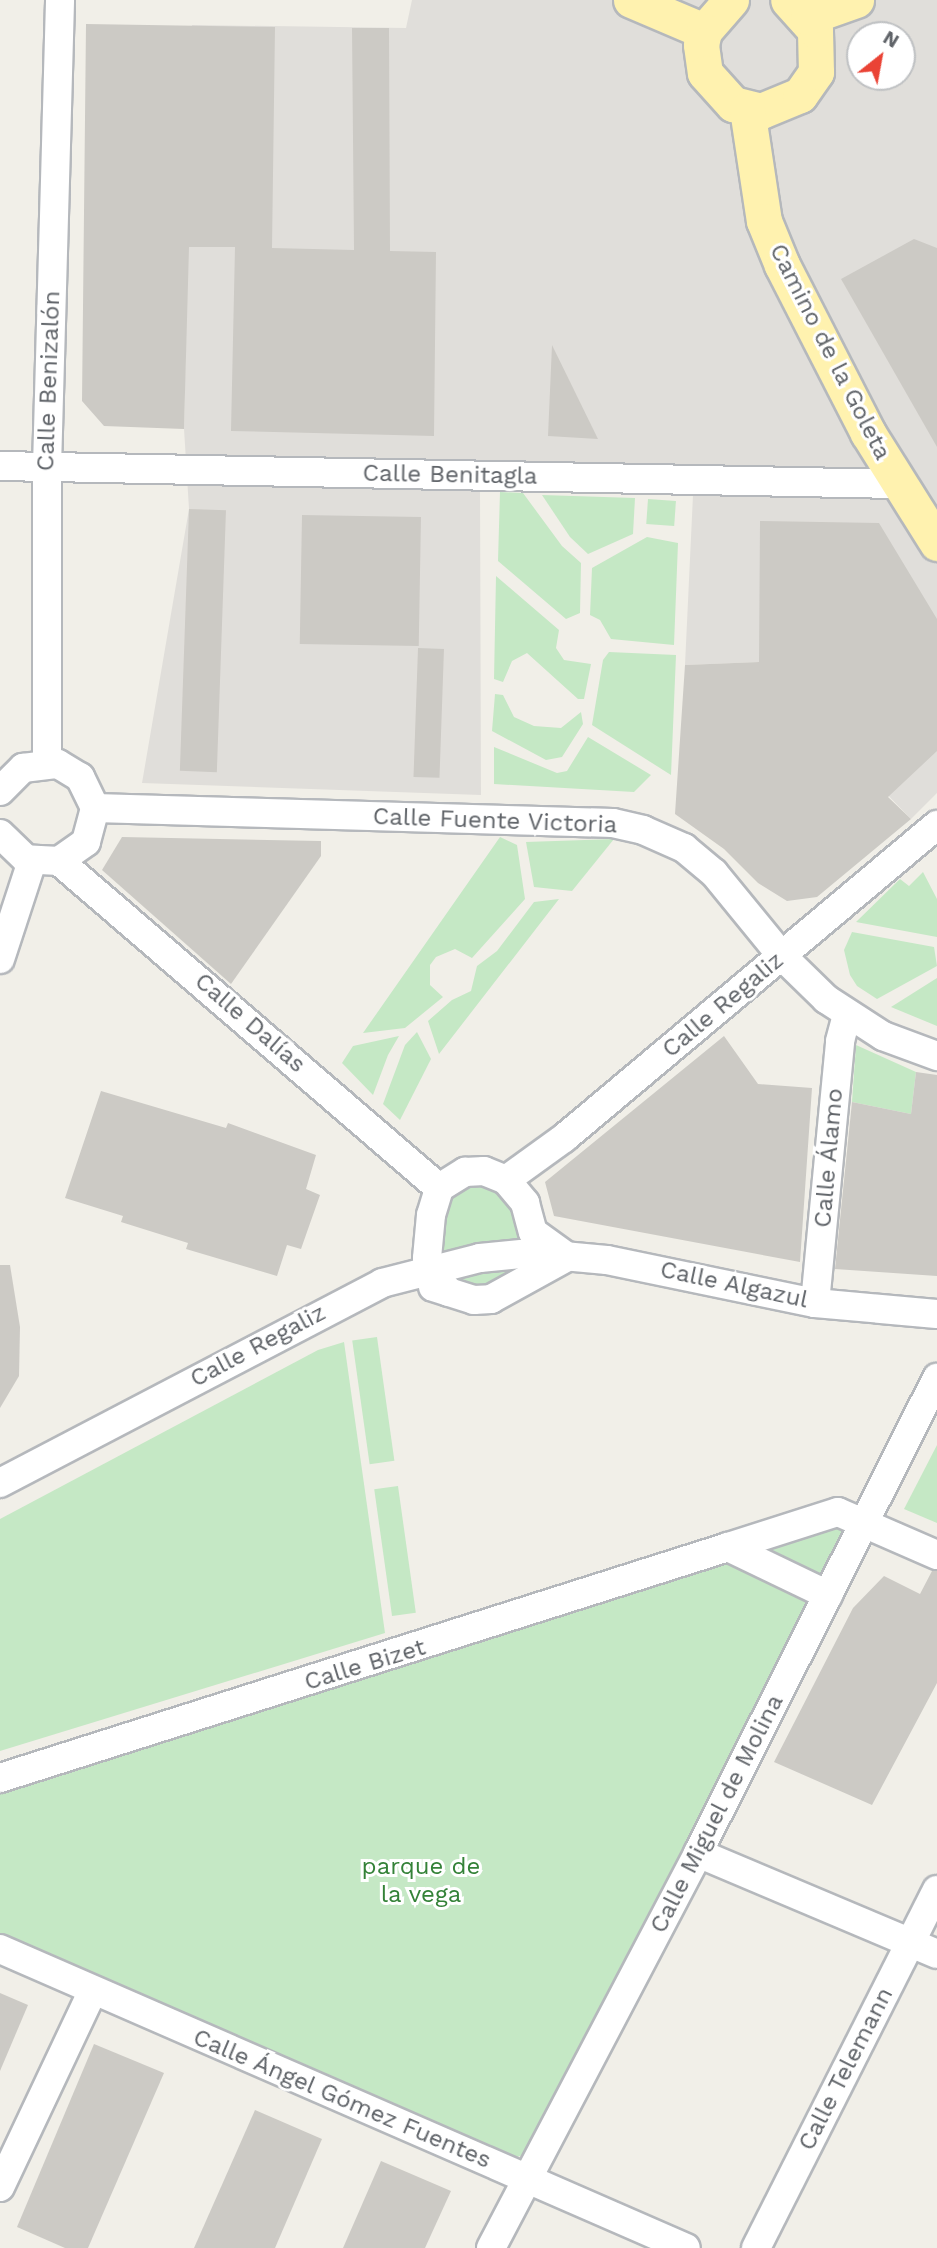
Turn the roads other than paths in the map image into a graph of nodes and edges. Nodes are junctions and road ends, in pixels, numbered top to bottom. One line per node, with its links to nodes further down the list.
1 (60, 0): 9 (street, Calle Benizalón)
2 (631, 0): 6 (main road)
3 (731, 0): 6 (main road)
4 (856, 0): 5 (main road)
5 (798, 9): 7 (main road)
6 (704, 31): 7 (main road)
7 (747, 109): 10 (main road, Camino de la Goleta)
8 (0, 466): 9 (street, Calle Benitagla)
9 (47, 467): 10 (street, Calle Benitagla); 12 (street, Calle Benizalón)
10 (899, 484): 11 (main road, Camino de la Goleta)
11 (937, 543)
12 (47, 763): 13 (street); 14 (street)
13 (0, 791)
14 (95, 808): 18 (street); 19 (street, Calle Fuente Victoria)
15 (937, 825): 19 (street, Calle Regaliz)
16 (0, 834): 17 (street)
17 (19, 860): 18 (street); 20 (street)
18 (59, 861): 24 (street, Calle Dalías)
19 (782, 956): 21 (street, Calle Fuente Victoria); 23 (street, Calle Regaliz)
20 (0, 959)
21 (847, 1015): 22 (street, Calle Fuente Victoria); 31 (street, Calle Álamo)
22 (937, 1056)
23 (506, 1180): 24 (street); 25 (street)
24 (439, 1188): 27 (street)
25 (528, 1222): 26 (street); 28 (street)
26 (568, 1256): 28 (street, Calle Algazul); 31 (street, Calle Algazul)
27 (429, 1257): 28 (street, Calle Regaliz); 29 (street, Calle Regaliz); 30 (street)
28 (528, 1266): 30 (street)
29 (400, 1277): 30 (street); 34 (street, Calle Regaliz)
30 (449, 1292)
31 (815, 1303): 32 (street, Calle Algazul)
32 (937, 1314)
33 (937, 1378): 35 (street, Calle Miguel de Molina)
34 (0, 1483)
35 (862, 1523): 36 (street, Calle Bizet); 37 (street, Calle Bizet); 38 (street, Calle Miguel de Molina)
36 (728, 1547): 38 (street); 39 (street, Calle Bizet)
37 (937, 1555)
38 (828, 1595): 40 (street, Calle Miguel de Molina)
39 (0, 1777)
40 (698, 1853): 42 (street); 46 (street, Calle Miguel de Molina)
41 (937, 1890): 42 (street, Calle Telemann)
42 (910, 1942): 44 (street); 50 (street, Calle Telemann)
43 (0, 1949): 45 (street, Calle Ángel Gómez Fuentes)
44 (937, 1954)
45 (92, 1992): 46 (street, Calle Ángel Gómez Fuentes); 47 (street)
46 (527, 2179): 48 (street, Calle Miguel de Molina); 49 (street, Calle Ángel Gómez Fuentes)
47 (0, 2186)
48 (491, 2248)
49 (686, 2248)
50 (756, 2248)

